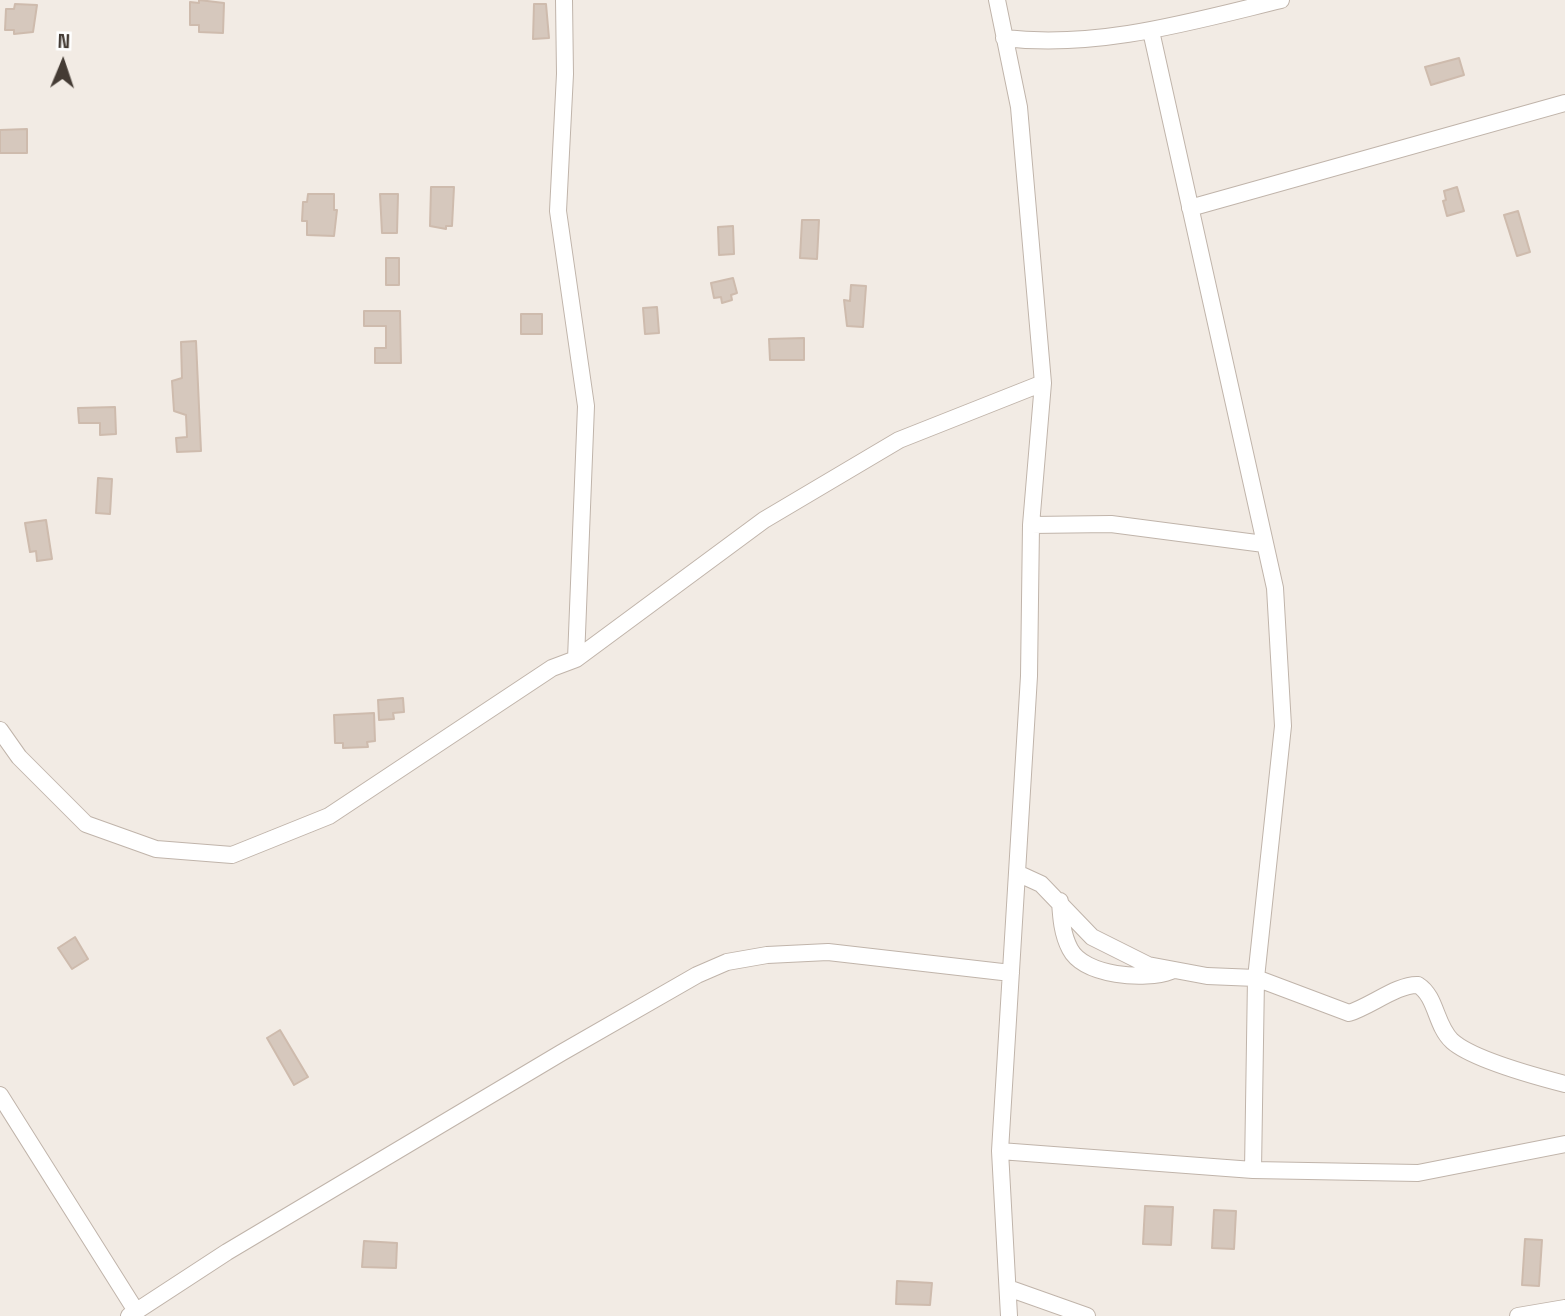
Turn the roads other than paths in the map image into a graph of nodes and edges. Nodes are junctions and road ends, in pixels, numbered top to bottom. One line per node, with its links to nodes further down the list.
1 (564, 0): 11 (street)
2 (997, 0): 5 (street)
3 (1281, 0): 4 (street)
4 (1151, 31): 5 (street); 7 (street)
5 (1004, 38): 8 (street)
6 (1565, 103): 7 (street)
7 (1190, 208): 10 (street)
8 (1043, 383): 9 (street); 11 (street)
9 (1031, 524): 10 (street); 13 (street)
10 (1264, 544): 17 (street)
11 (576, 659): 12 (street)
12 (0, 730)
13 (1017, 873): 14 (street); 16 (street)
14 (1060, 901): 15 (street); 15 (street)
15 (1171, 971): 17 (street)
16 (1011, 973): 21 (street); 25 (street)
17 (1256, 978): 18 (street); 22 (street)
18 (1565, 1084)
19 (0, 1095): 25 (street)
20 (1565, 1144): 22 (street)
21 (1000, 1151): 22 (street); 23 (street)
22 (1253, 1170)
23 (1008, 1288): 26 (street); 27 (street)
24 (1565, 1308): 28 (street)
25 (133, 1313)
26 (1009, 1316)
27 (1087, 1316)
28 (1518, 1316)

